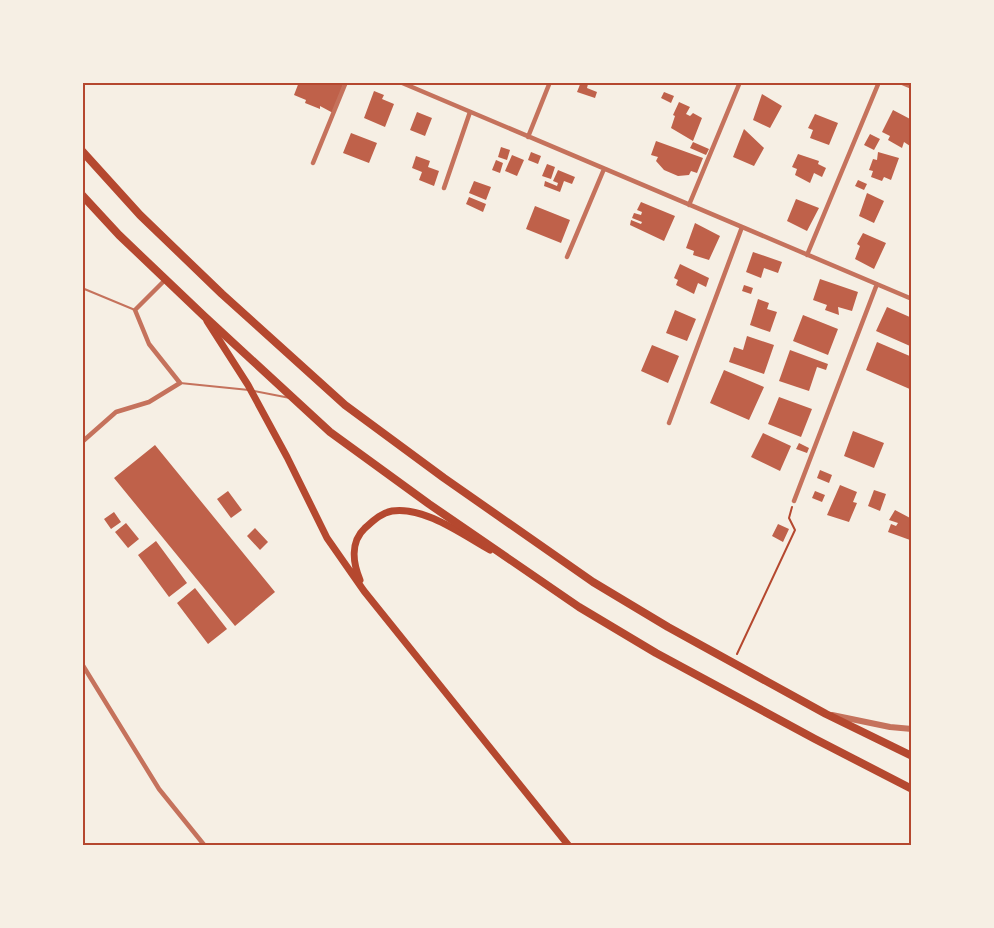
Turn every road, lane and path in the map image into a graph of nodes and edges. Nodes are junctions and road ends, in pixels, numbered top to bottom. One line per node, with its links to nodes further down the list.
1 (346, 82): 11 (street)
2 (400, 82): 8 (street)
3 (550, 82): 9 (street)
4 (740, 82): 15 (street)
5 (879, 82): 17 (street)
6 (900, 82): 7 (street)
7 (912, 87)
8 (470, 112): 9 (street); 13 (street)
9 (528, 136): 12 (street)
10 (82, 151): 33 (highway)
11 (313, 163)
12 (604, 169): 15 (street); 18 (street)
13 (444, 188)
14 (82, 195): 19 (highway)
15 (689, 205): 16 (street)
16 (742, 227): 17 (street); 28 (street)
17 (807, 255): 20 (street)
18 (567, 257)
19 (166, 279): 23 (street); 24 (highway)
20 (877, 284): 22 (street); 30 (street)
21 (82, 288): 23 (lane)
22 (912, 299)
23 (135, 310): 25 (street)
24 (204, 316): 26 (main road); 27 (highway)
25 (180, 383): 26 (lane); 29 (street)
26 (251, 390): 27 (lane); 32 (main road)
27 (295, 399): 31 (highway)
28 (669, 423)
29 (82, 442)
30 (794, 501): 33 (path)
31 (501, 555): 32 (main road); 38 (highway)
32 (364, 591): 40 (main road)
33 (733, 662): 35 (highway)
34 (82, 664): 39 (street)
35 (826, 714): 36 (street); 37 (highway)
36 (912, 729)
37 (912, 756)
38 (912, 789)
39 (205, 846)
40 (569, 846)

